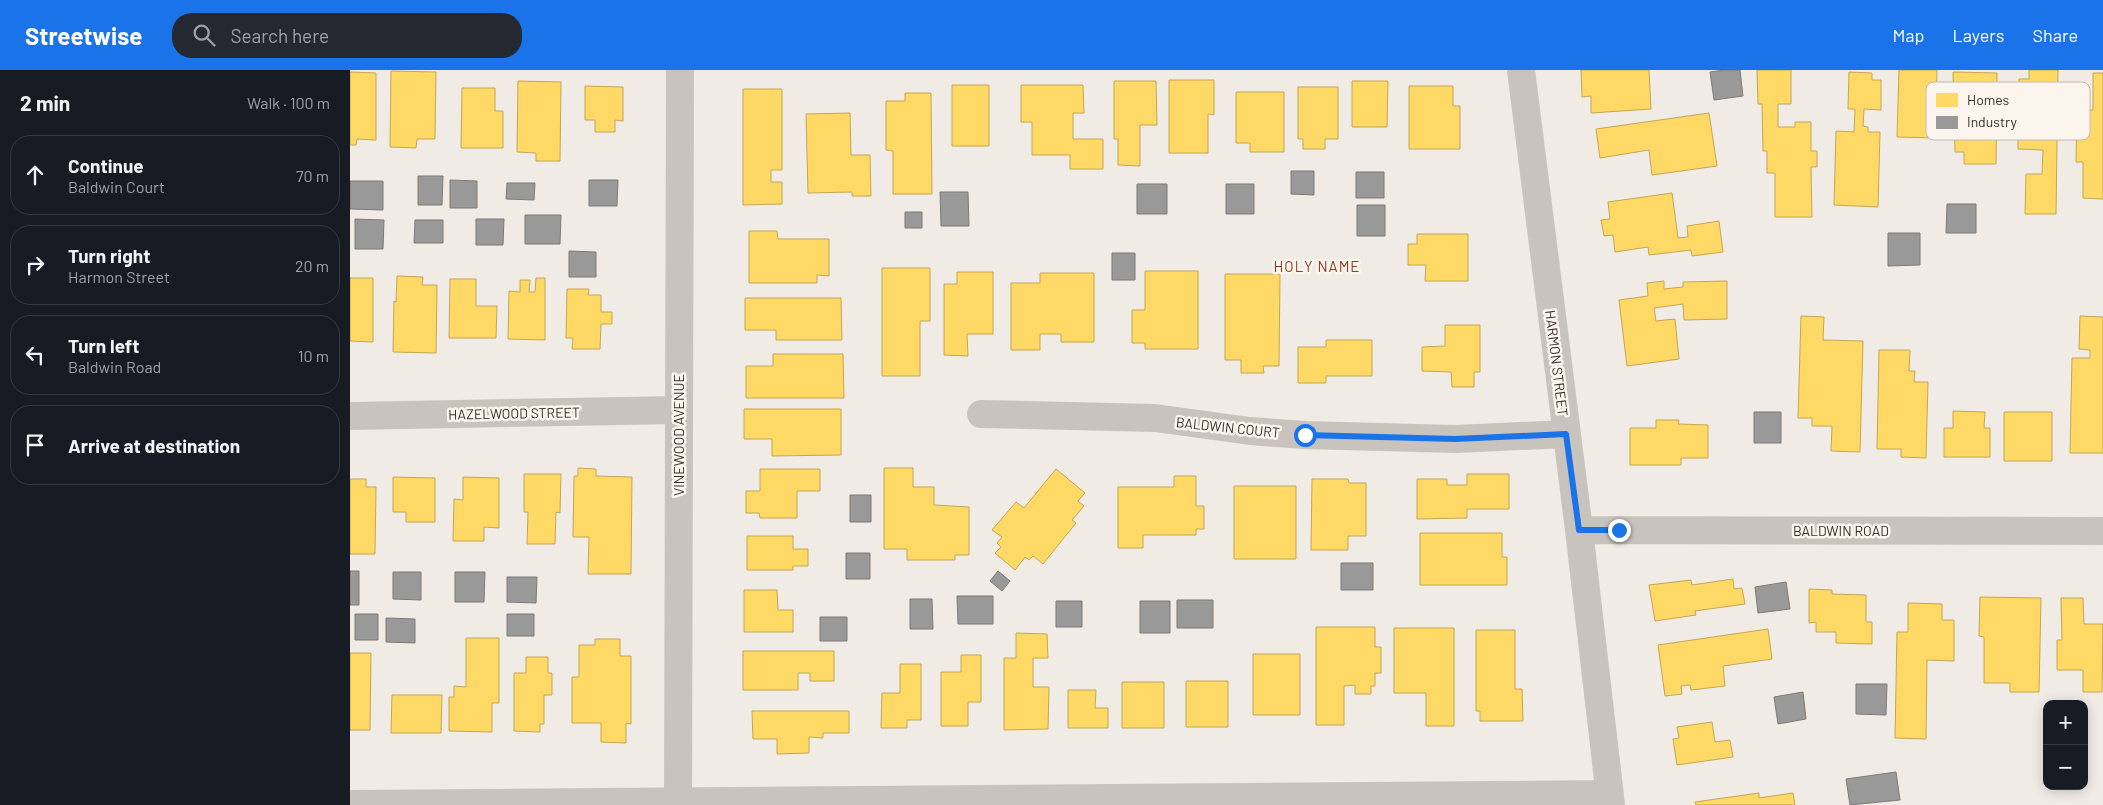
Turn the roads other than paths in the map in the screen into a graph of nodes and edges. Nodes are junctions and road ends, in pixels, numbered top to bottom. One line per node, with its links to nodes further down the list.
1 (680, 70): 3 (street, VINEWOOD AVENUE)
2 (1521, 70): 6 (street, HARMON STREET)
3 (678, 410): 5 (street, HAZELWOOD STREET); 10 (street, VINEWOOD AVENUE)
4 (980, 414): 6 (street, BALDWIN COURT)
5 (350, 416)
6 (1566, 434): 7 (street, HARMON STREET)
7 (1579, 530): 8 (street, BALDWIN ROAD); 9 (street, HARMON STREET)
8 (2103, 531)
9 (1610, 800): 10 (street)
10 (678, 801): 11 (street)
11 (350, 804)

